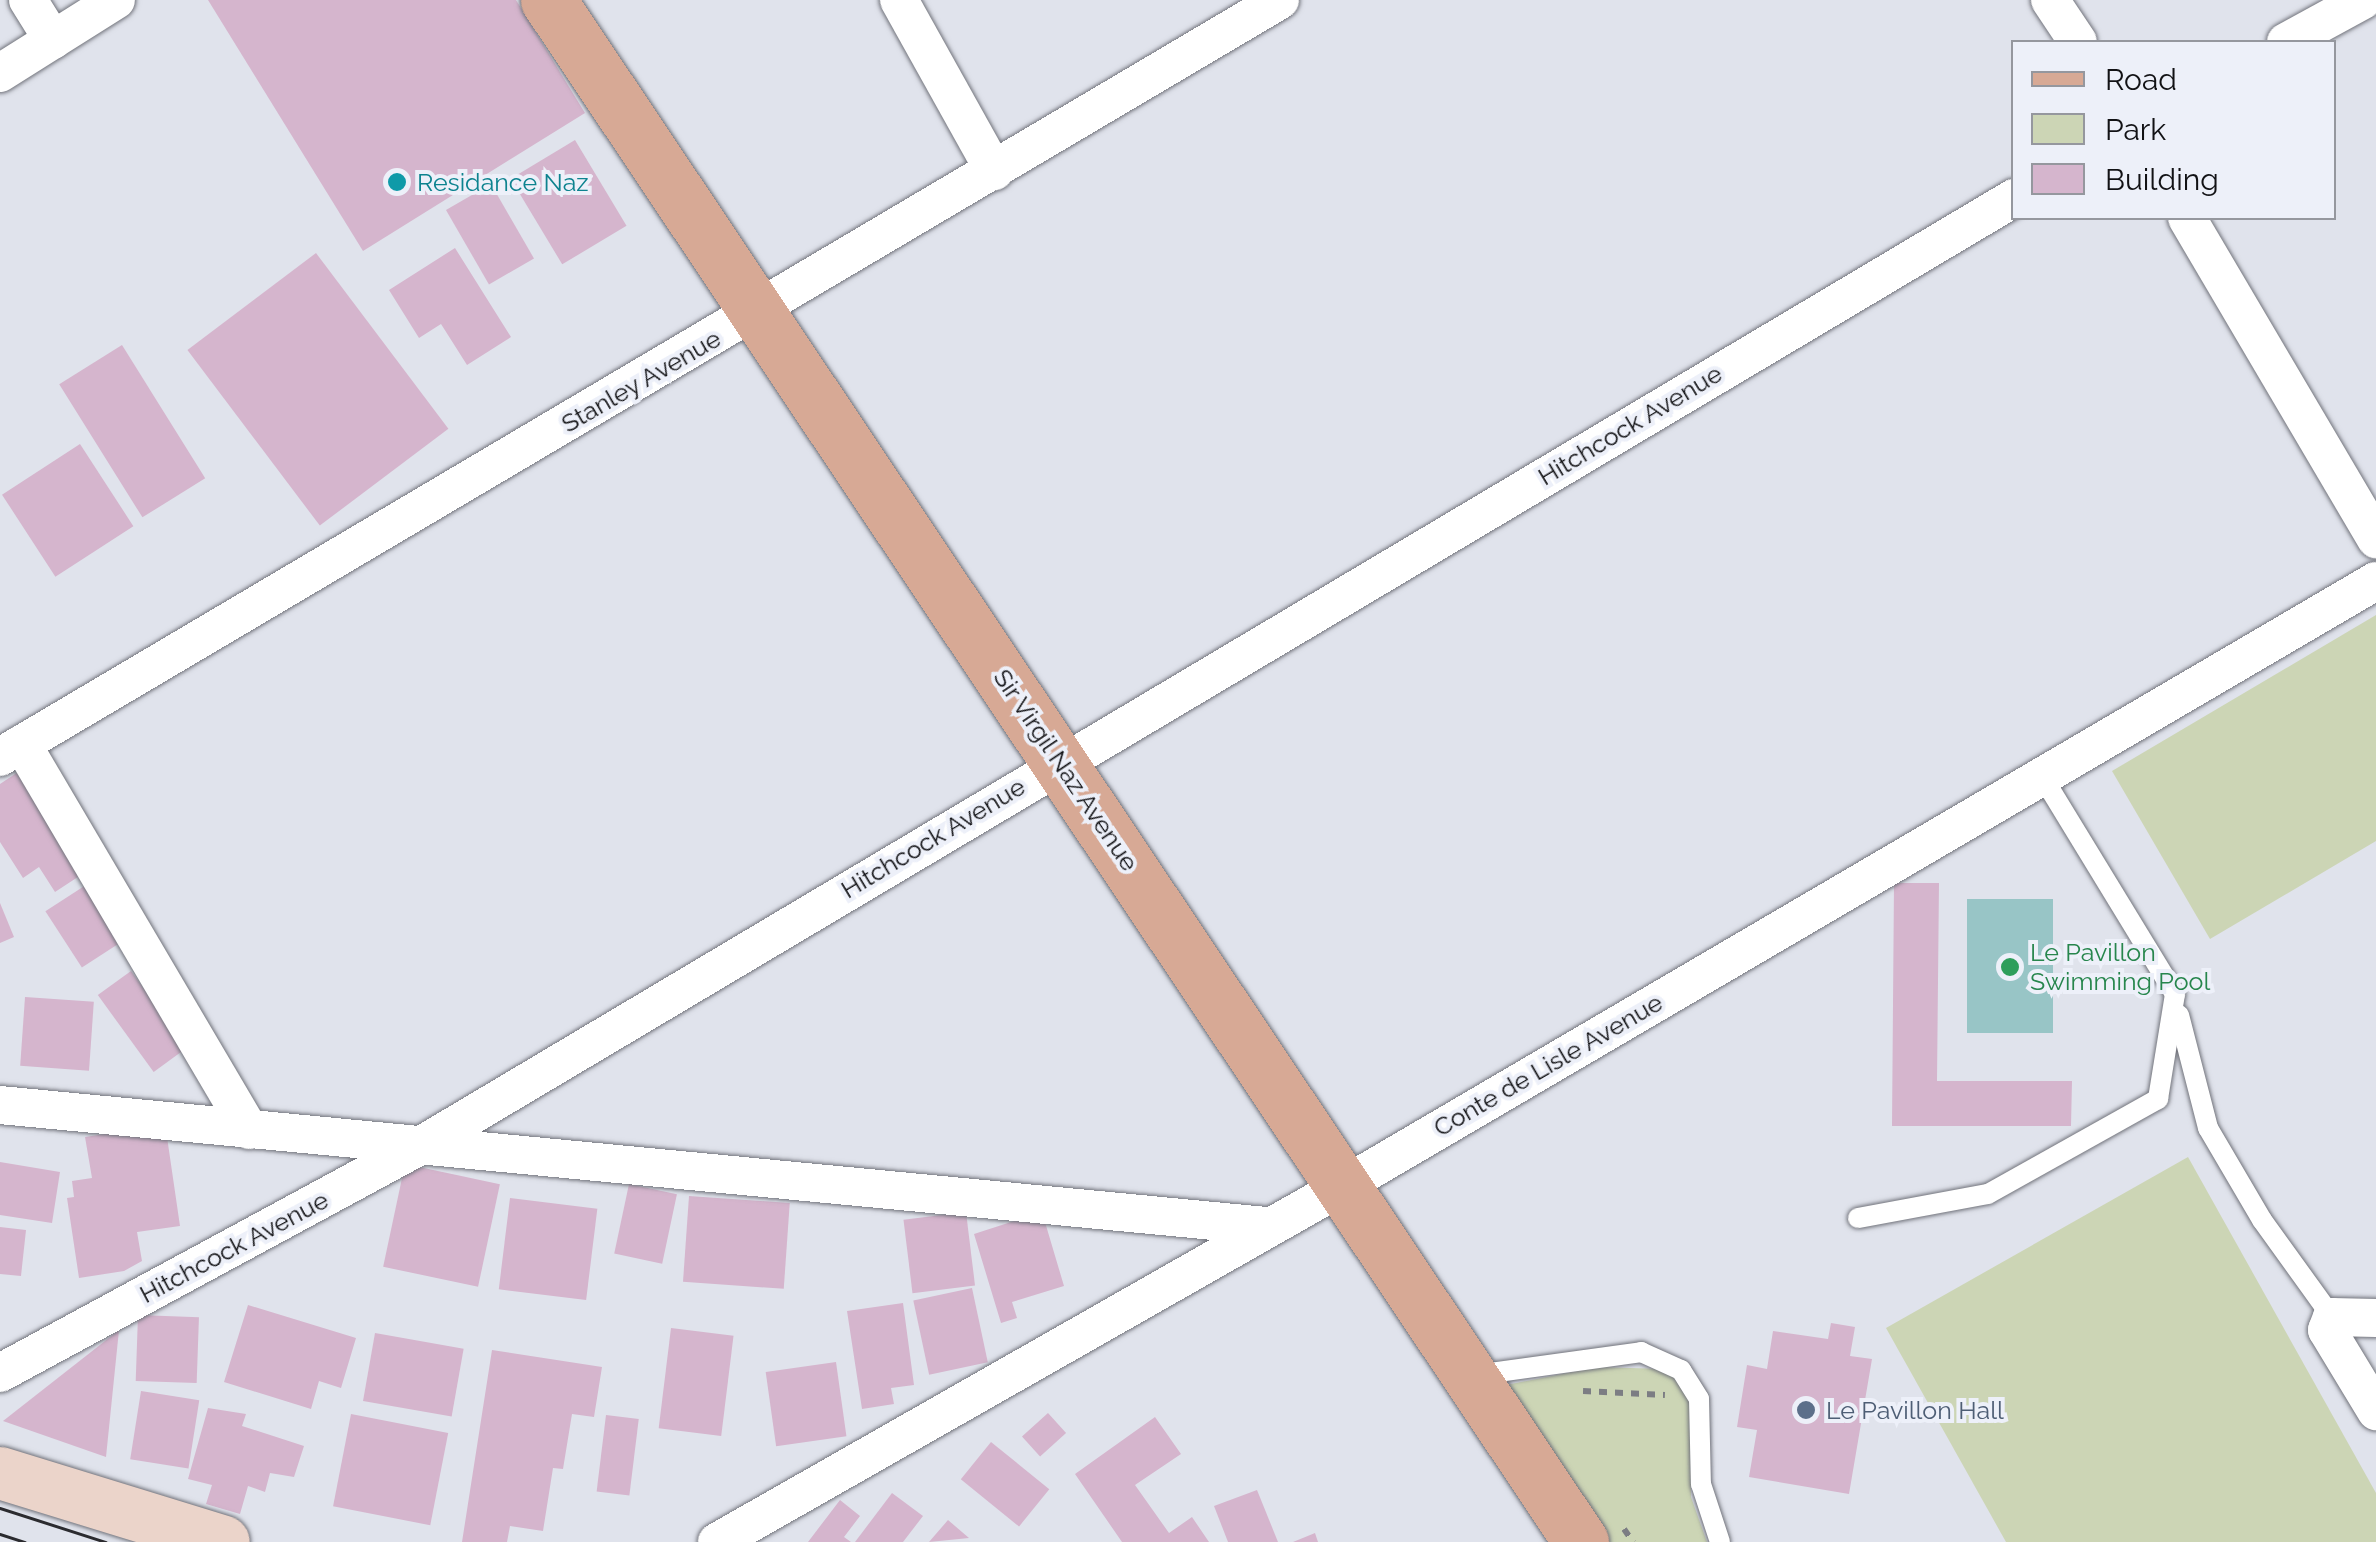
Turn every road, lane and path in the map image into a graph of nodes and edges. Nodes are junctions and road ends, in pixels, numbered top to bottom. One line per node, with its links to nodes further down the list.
1 (28, 0): 8 (street)
2 (116, 0): 8 (street)
3 (548, 0): 15 (main road, Sir Virgil Naz Avenue)
4 (900, 0): 12 (street)
5 (1280, 0): 12 (street, Stanley Avenue)
6 (2050, 0): 9 (street)
7 (2363, 0): 10 (street)
8 (53, 40): 11 (street)
9 (2077, 40)
10 (2290, 40)
11 (0, 73)
12 (994, 171): 15 (street, Stanley Avenue)
13 (2011, 200): 19 (street, Hitchcock Avenue)
14 (2188, 220): 16 (street)
15 (760, 311): 18 (street, Stanley Avenue); 19 (main road, Sir Virgil Naz Avenue)
16 (2376, 539)
17 (2376, 581): 20 (street, Conte de Lisle Avenue)
18 (11, 751): 23 (street)
19 (1060, 761): 24 (street, Hitchcock Avenue); 25 (main road, Sir Virgil Naz Avenue)
20 (2042, 776): 21 (lane); 25 (street, Conte de Lisle Avenue)
21 (2176, 1003): 26 (lane); 28 (lane)
22 (0, 1105): 23 (street)
23 (249, 1130): 24 (street)
24 (420, 1146): 27 (street); 30 (street, Hitchcock Avenue)
25 (1343, 1186): 27 (street, Conte de Lisle Avenue); 31 (main road, Sir Virgil Naz Avenue)
26 (1858, 1218)
27 (1266, 1226): 38 (street, Conte de Lisle Avenue)
28 (2332, 1317): 29 (street); 34 (street)
29 (2376, 1318)
30 (0, 1373)
31 (1470, 1376): 36 (main road, Sir Virgil Naz Avenue); 40 (lane)
32 (1573, 1391): 33 (path)
33 (1671, 1397)
34 (2376, 1411)
35 (0, 1474): 37 (main road)
36 (1597, 1527): 39 (path)
37 (224, 1542)
38 (716, 1542)
39 (1633, 1542)
40 (1720, 1542)

